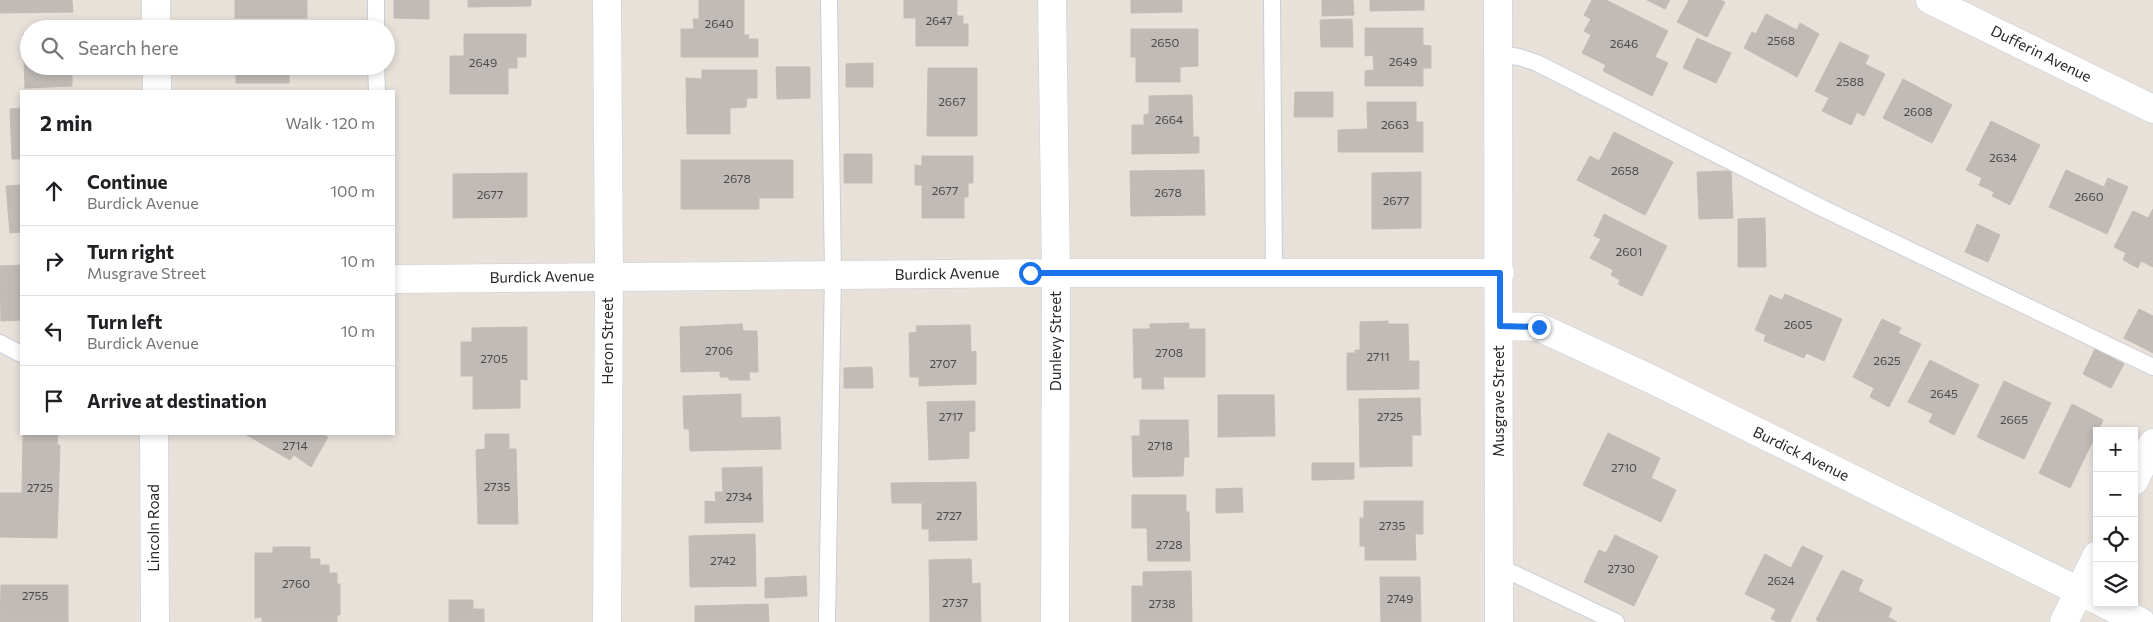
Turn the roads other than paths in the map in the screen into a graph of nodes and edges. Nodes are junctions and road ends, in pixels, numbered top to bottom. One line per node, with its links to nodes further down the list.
1 (156, 0): 9 (street)
2 (376, 0): 10 (lane)
3 (606, 0): 21 (street, Heron Street)
4 (829, 0): 20 (lane)
5 (1052, 0): 17 (street, Dunlevy Street)
6 (1272, 0): 18 (lane)
7 (1498, 0): 11 (street, Musgrave Street)
8 (1930, 0): 16 (street, Dufferin Avenue)
9 (156, 20)
10 (376, 20)
11 (1499, 54): 19 (street, Musgrave Street); 26 (lane)
12 (157, 75): 14 (street)
13 (376, 75): 15 (lane)
14 (157, 90)
15 (376, 90)
16 (2153, 109)
17 (1056, 273): 18 (street, Burdick Avenue); 20 (street, Burdick Avenue); 37 (street, Dunlevy Street)
18 (1274, 273): 19 (street, Burdick Avenue)
19 (1500, 273): 23 (street, Musgrave Street)
20 (832, 275): 21 (street, Burdick Avenue); 36 (lane)
21 (609, 276): 22 (street, Burdick Avenue); 35 (street, Heron Street)
22 (395, 279)
23 (1500, 326): 31 (street, Musgrave Street); 32 (street, Burdick Avenue)
24 (0, 343): 25 (lane)
25 (20, 353)
26 (2153, 367)
27 (154, 435): 34 (street, Lincoln Road)
28 (2153, 443): 29 (street)
29 (2138, 473)
30 (2095, 562): 32 (street)
31 (1498, 566): 38 (street, Musgrave Street); 39 (lane)
32 (2088, 596): 40 (street)
33 (2111, 607): 41 (street)
34 (154, 622)
35 (607, 622)
36 (827, 622)
37 (1055, 622)
38 (1499, 622)
39 (1616, 622)
40 (2064, 622)
41 (2142, 622)

